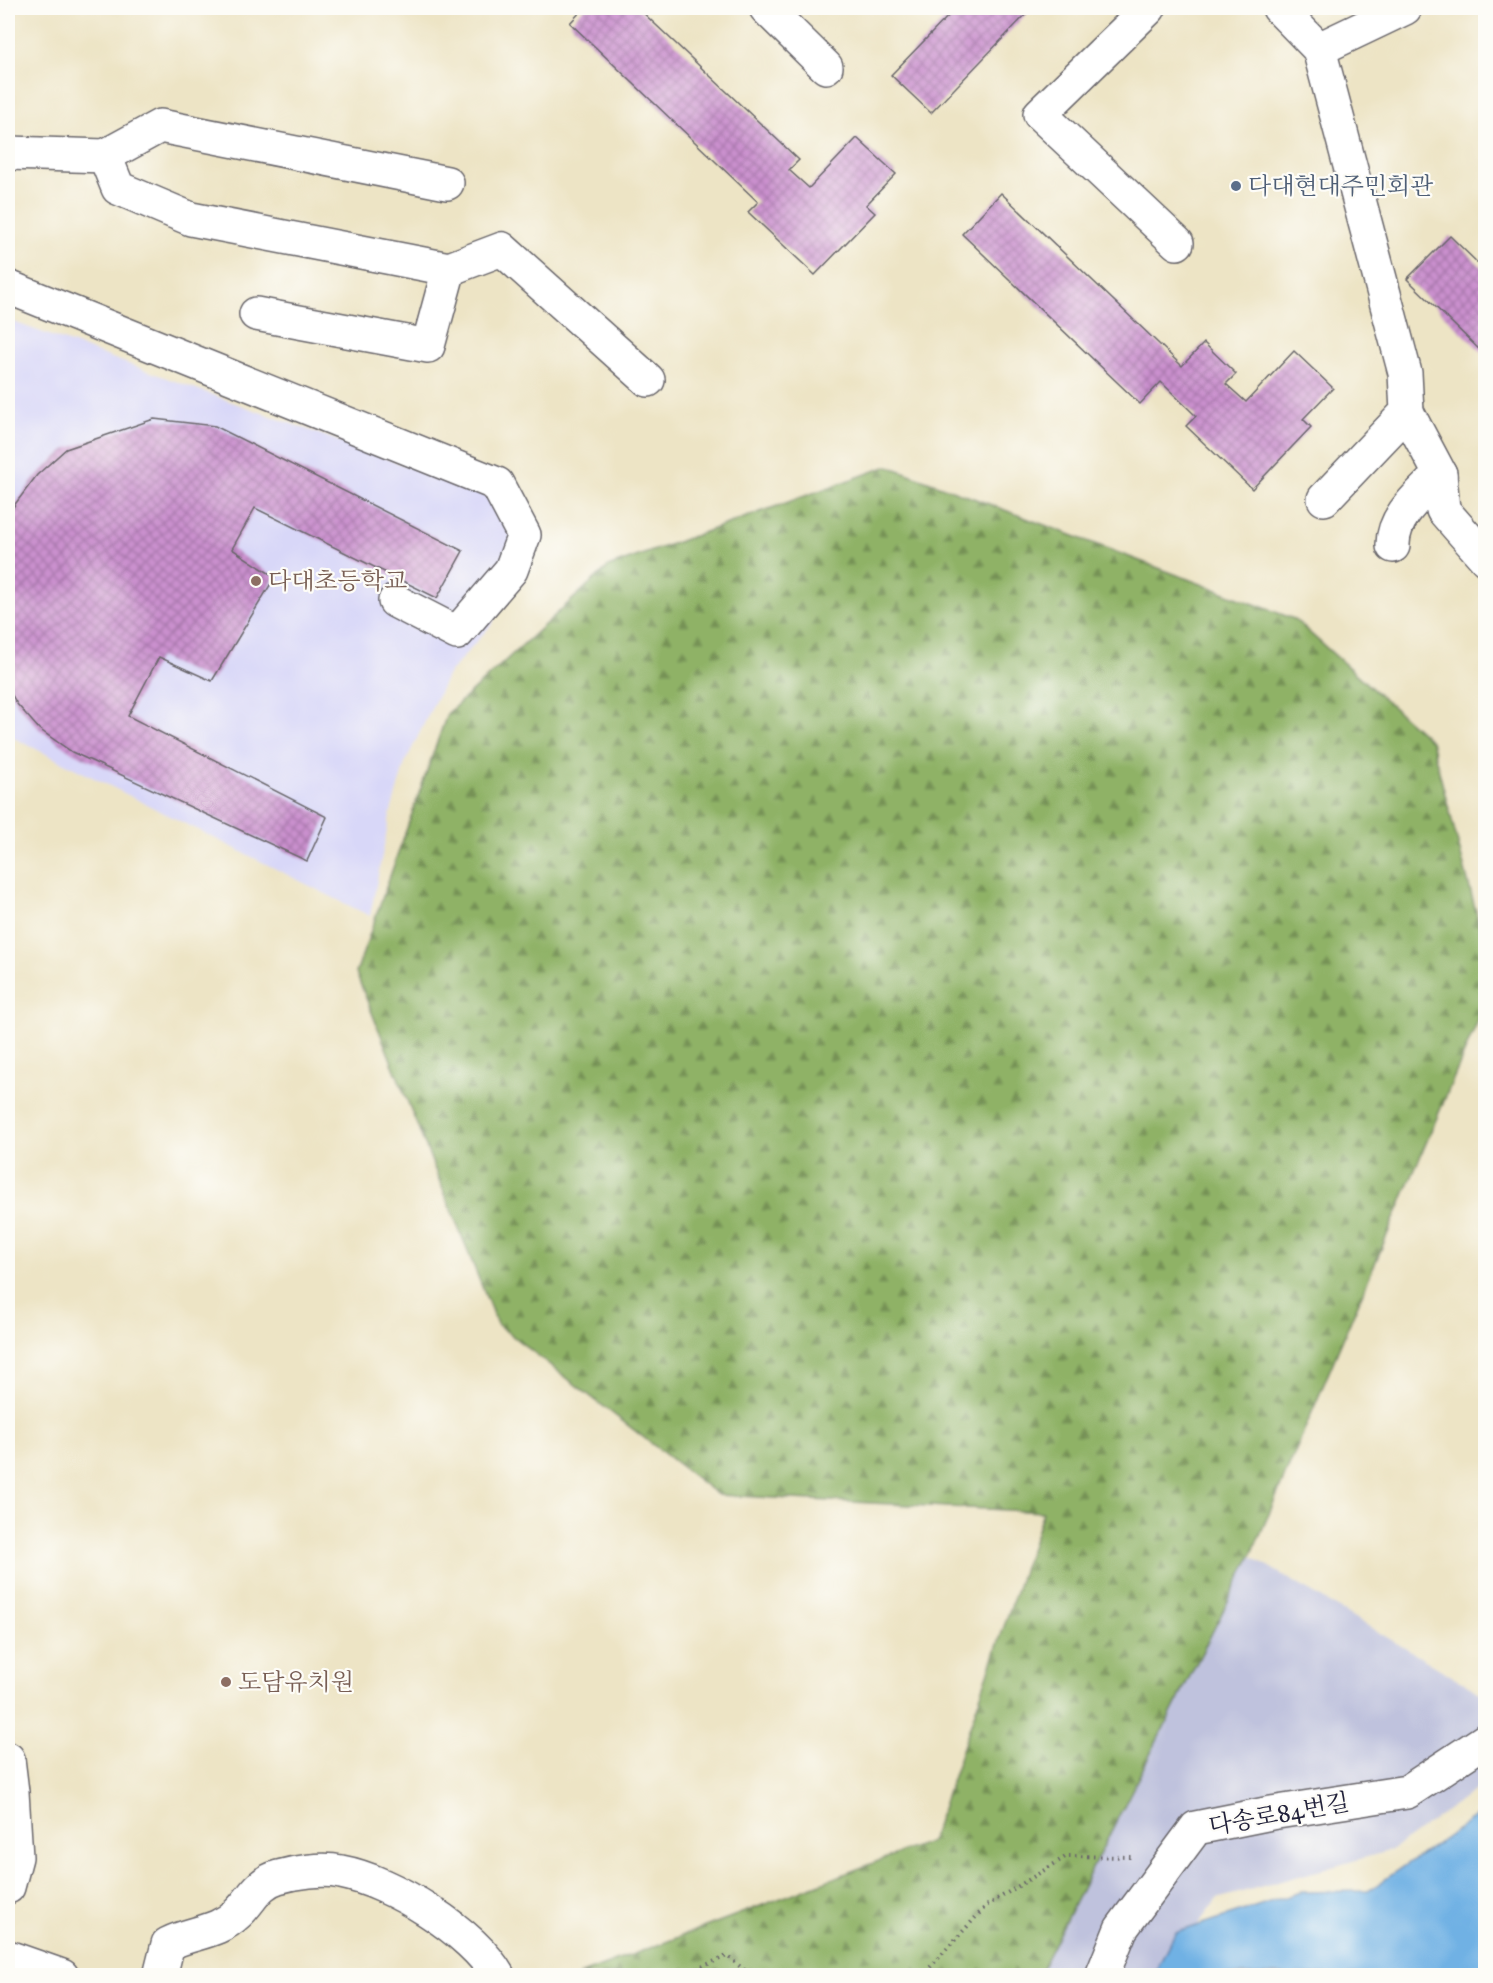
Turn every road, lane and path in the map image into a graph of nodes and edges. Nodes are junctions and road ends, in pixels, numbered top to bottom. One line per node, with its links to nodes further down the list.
1 (766, 8): 6 (street)
2 (1149, 8): 10 (street)
3 (1279, 8): 5 (street)
4 (1405, 8): 5 (street)
5 (1319, 49): 15 (street)
6 (826, 67)
7 (8, 153): 8 (street)
8 (105, 156): 9 (street); 11 (street)
9 (447, 183)
10 (1177, 243)
11 (449, 269): 13 (street); 14 (street)
12 (8, 287): 20 (street)
13 (256, 314)
14 (648, 380)
15 (1407, 412): 16 (street); 17 (street)
16 (1440, 474): 18 (street); 19 (street)
17 (1324, 499)
18 (1393, 546)
19 (1485, 559)
20 (395, 601)
21 (1485, 1740): 24 (street, 다송로84번길)
22 (8, 1759): 23 (street)
23 (10, 1792): 25 (street)
24 (1174, 1858): 32 (path); 33 (street, 다송로84번길)
25 (8, 1887)
26 (8, 1957): 27 (street)
27 (62, 1976)
28 (160, 1976): 29 (street)
29 (498, 1976)
30 (680, 1976): 31 (path)
31 (752, 1976)
32 (922, 1976)
33 (1101, 1976)

